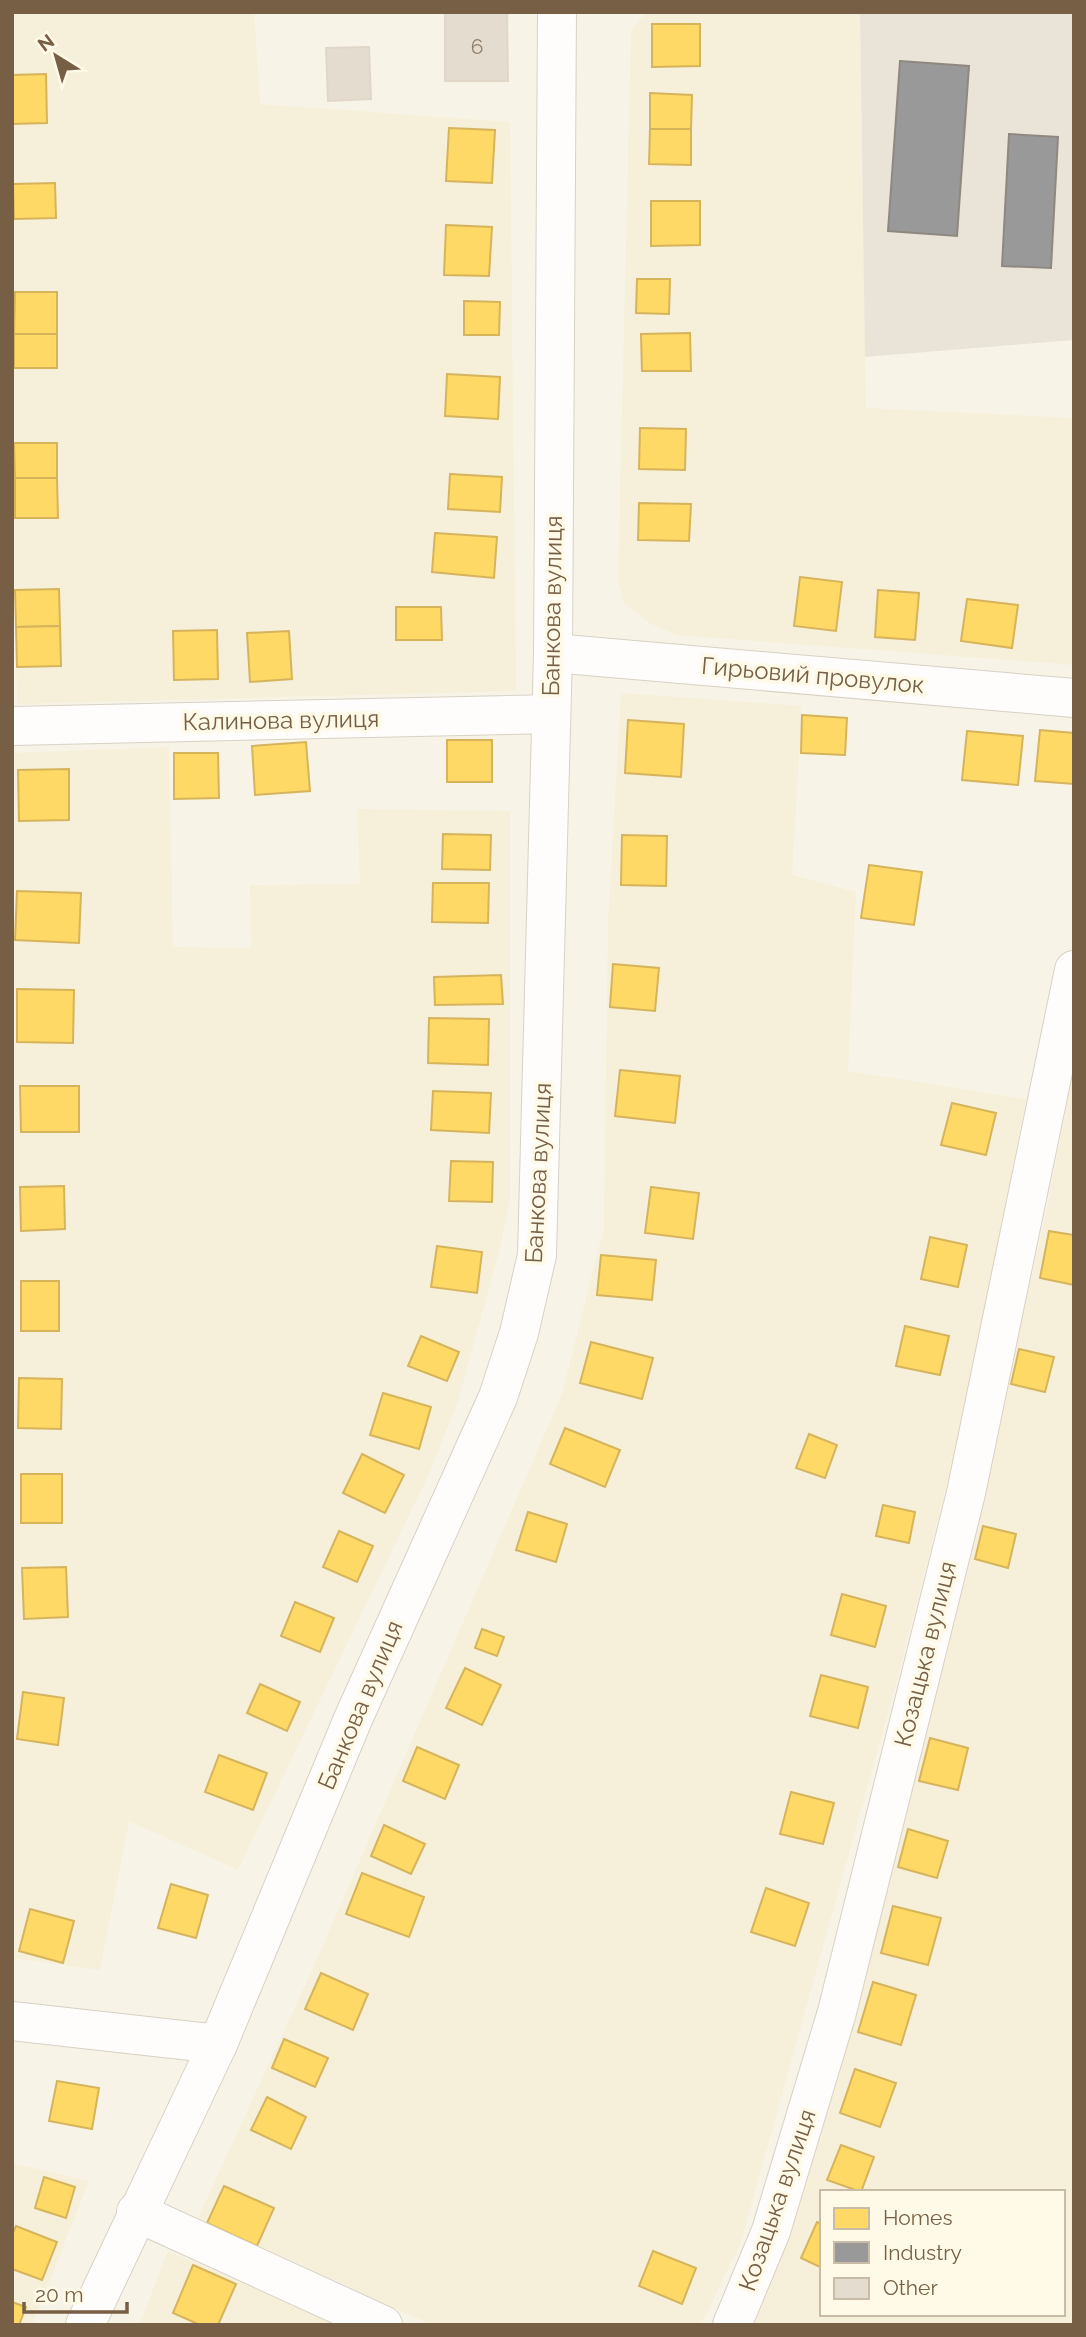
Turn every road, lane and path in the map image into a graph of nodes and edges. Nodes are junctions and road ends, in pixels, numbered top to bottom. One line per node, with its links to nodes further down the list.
1 (557, 12): 2 (street, Банкова вулиця)
2 (553, 653): 3 (street, Гирьовий провулок); 4 (street, Банкова вулиця)
3 (1074, 698)
4 (551, 714): 5 (street, Калинова вулиця); 8 (street, Банкова вулиця)
5 (12, 726)
6 (1074, 970): 12 (street, Козацька вулиця)
7 (12, 2021): 8 (street)
8 (218, 2044): 9 (street, Банкова вулиця)
9 (136, 2212): 10 (street, Банкова вулиця); 11 (street)
10 (85, 2325)
11 (383, 2325)
12 (732, 2325)

